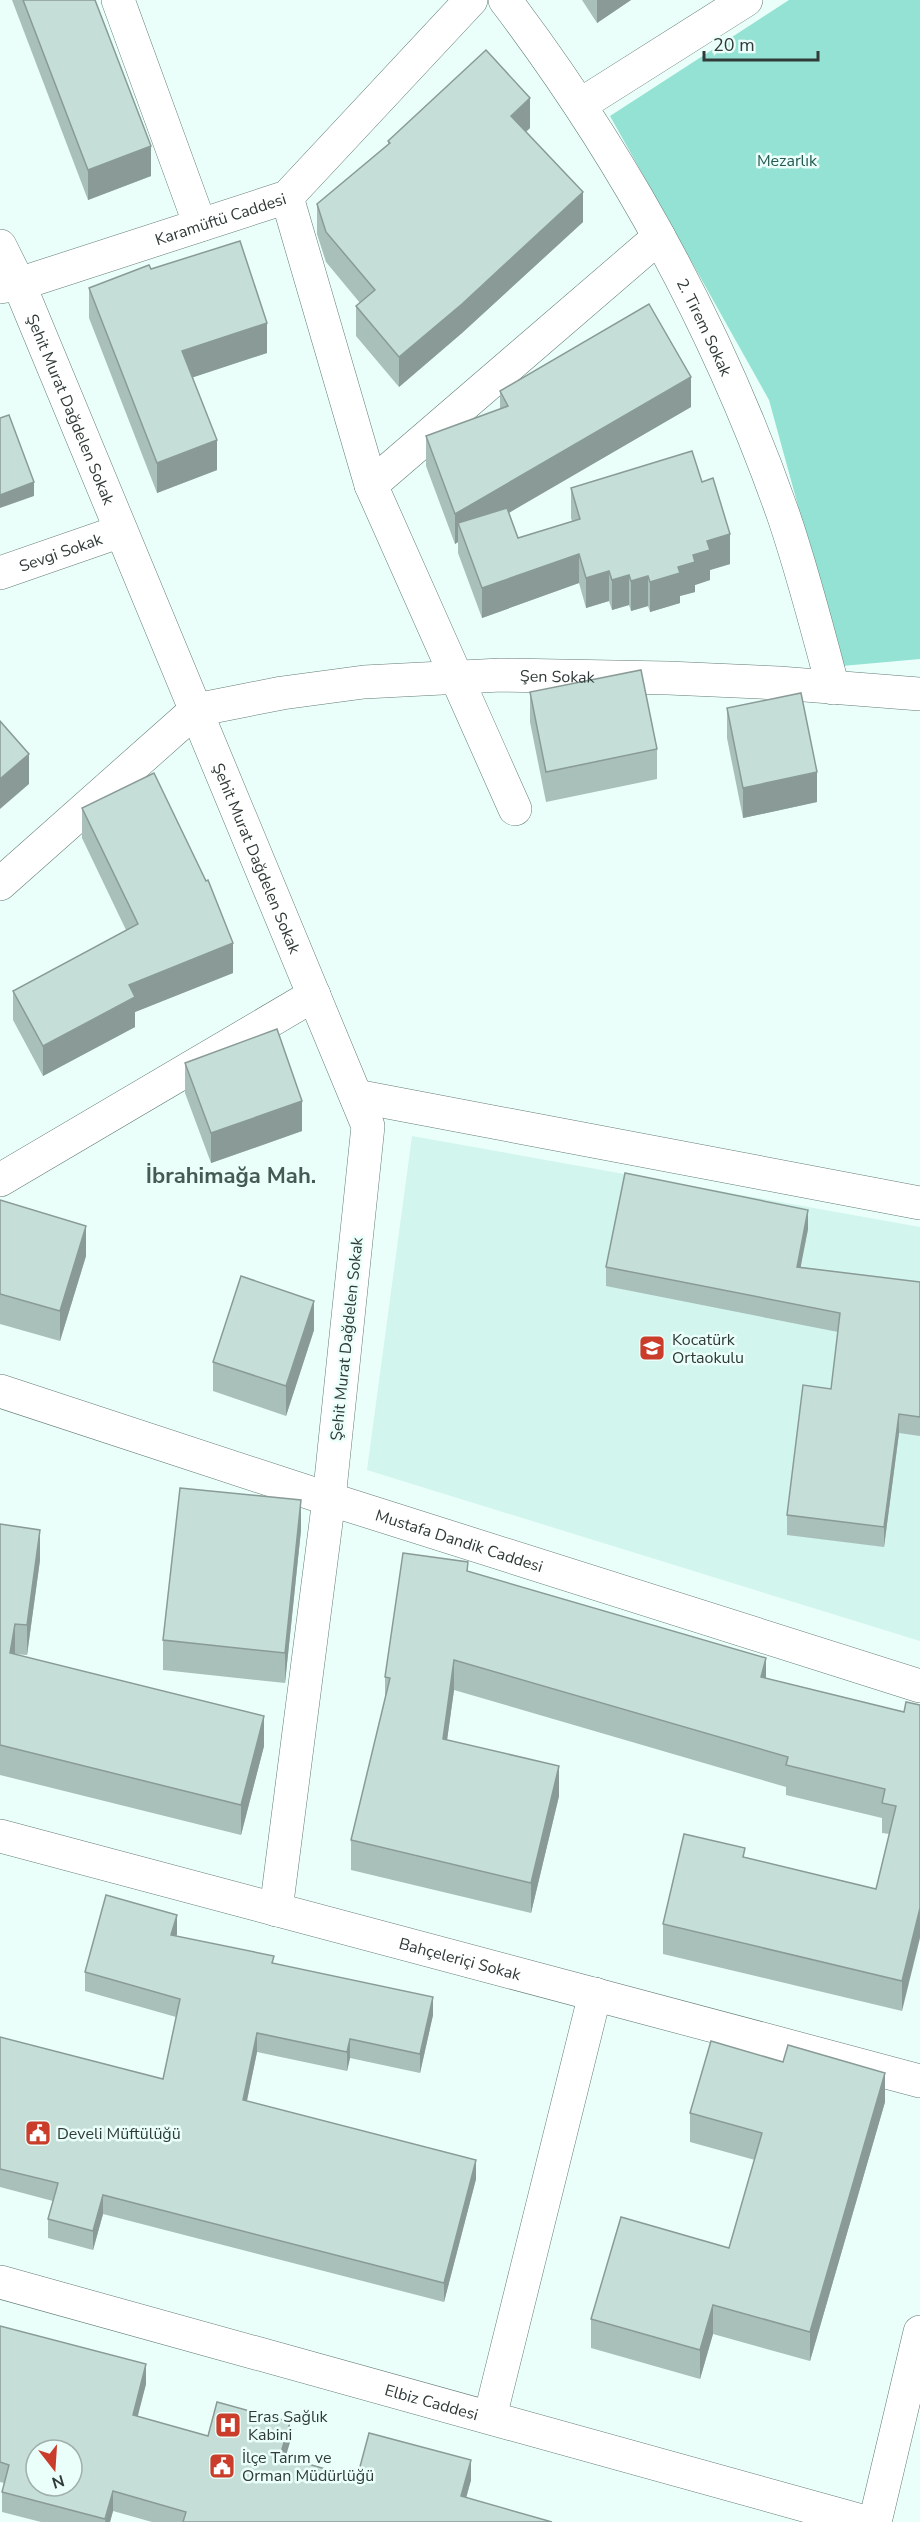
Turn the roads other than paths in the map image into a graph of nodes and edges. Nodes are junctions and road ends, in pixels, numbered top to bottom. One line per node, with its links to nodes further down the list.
1 (118, 0): 7 (street)
2 (471, 0): 6 (street, Karamüftü Caddesi)
3 (505, 0): 5 (street, 2. Tirem Sokak)
4 (746, 0): 5 (street)
5 (580, 105): 8 (street, 2. Tirem Sokak)
6 (287, 197): 7 (street, Karamüftü Caddesi); 11 (street)
7 (200, 225): 10 (street, Karamüftü Caddesi)
8 (659, 237): 11 (street); 15 (street, 2. Tirem Sokak)
9 (0, 246): 10 (street, Şehit Murat Dağdelen Sokak)
10 (9, 286): 12 (street, Şehit Murat Dağdelen Sokak)
11 (371, 485): 14 (street)
12 (121, 531): 13 (street, Sevgi Sokak); 17 (street, Şehit Murat Dağdelen Sokak)
13 (0, 573)
14 (456, 676): 15 (street, Şen Sokak); 17 (street, Şen Sokak); 18 (street)
15 (833, 688): 16 (street, Şen Sokak)
16 (920, 694)
17 (196, 710): 19 (street); 20 (street, Şehit Murat Dağdelen Sokak)
18 (515, 808)
19 (0, 884)
20 (314, 995): 21 (street, Şehit Murat Dağdelen Sokak); 22 (street)
21 (356, 1096): 23 (street); 25 (street, Şehit Murat Dağdelen Sokak)
22 (0, 1180)
23 (920, 1203)
24 (0, 1391): 25 (street, Mustafa Dandik Caddesi)
25 (329, 1499): 26 (street, Mustafa Dandik Caddesi); 28 (street, Şehit Murat Dağdelen Sokak)
26 (920, 1686)
27 (0, 1836): 28 (street, Bahçeleriçi Sokak)
28 (276, 1910): 29 (street, Bahçeleriçi Sokak)
29 (595, 1994): 30 (street, Bahçeleriçi Sokak); 33 (street)
30 (920, 2081)
31 (0, 2282): 33 (street, Elbiz Caddesi)
32 (920, 2332): 35 (street)
33 (490, 2418): 34 (street, Elbiz Caddesi)
34 (865, 2522)
35 (875, 2522)

